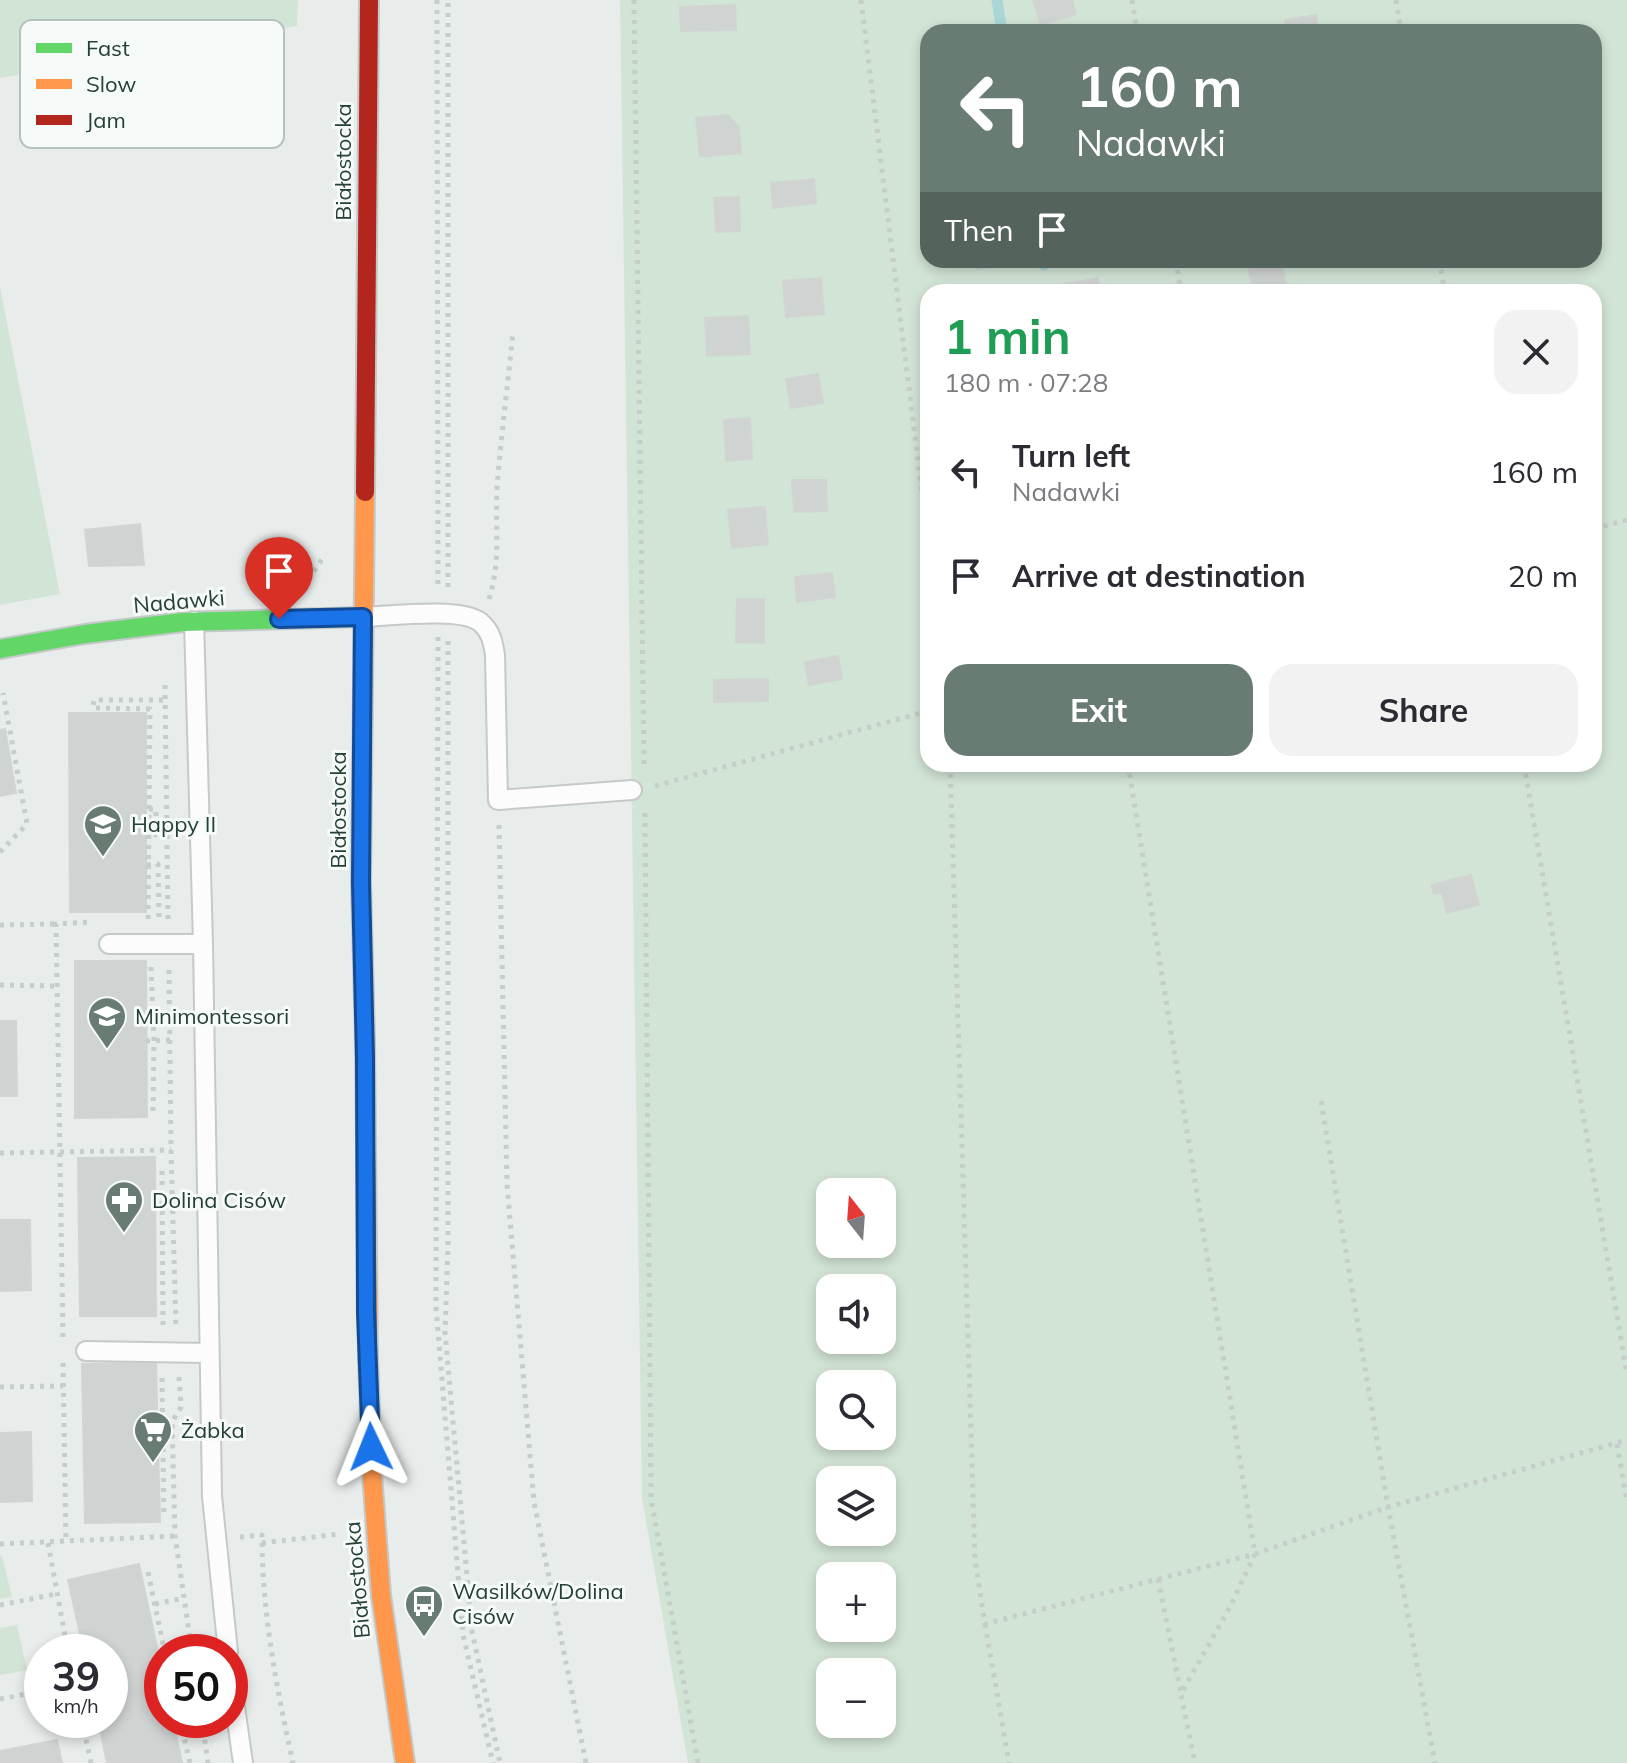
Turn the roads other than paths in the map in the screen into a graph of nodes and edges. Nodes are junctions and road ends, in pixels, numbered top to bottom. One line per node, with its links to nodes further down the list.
1 (369, 0): 2 (main road, Białostocka)
2 (363, 617): 3 (main road, Nadawki); 5 (lane); 13 (main road, Białostocka)
3 (194, 621): 4 (main road, Nadawki); 7 (lane)
4 (0, 649)
5 (638, 790)
6 (109, 944): 7 (lane)
7 (203, 944): 9 (lane)
8 (86, 1351): 9 (lane)
9 (209, 1353): 10 (lane)
10 (226, 1634)
11 (239, 1738): 12 (lane)
12 (243, 1763)
13 (405, 1763)

